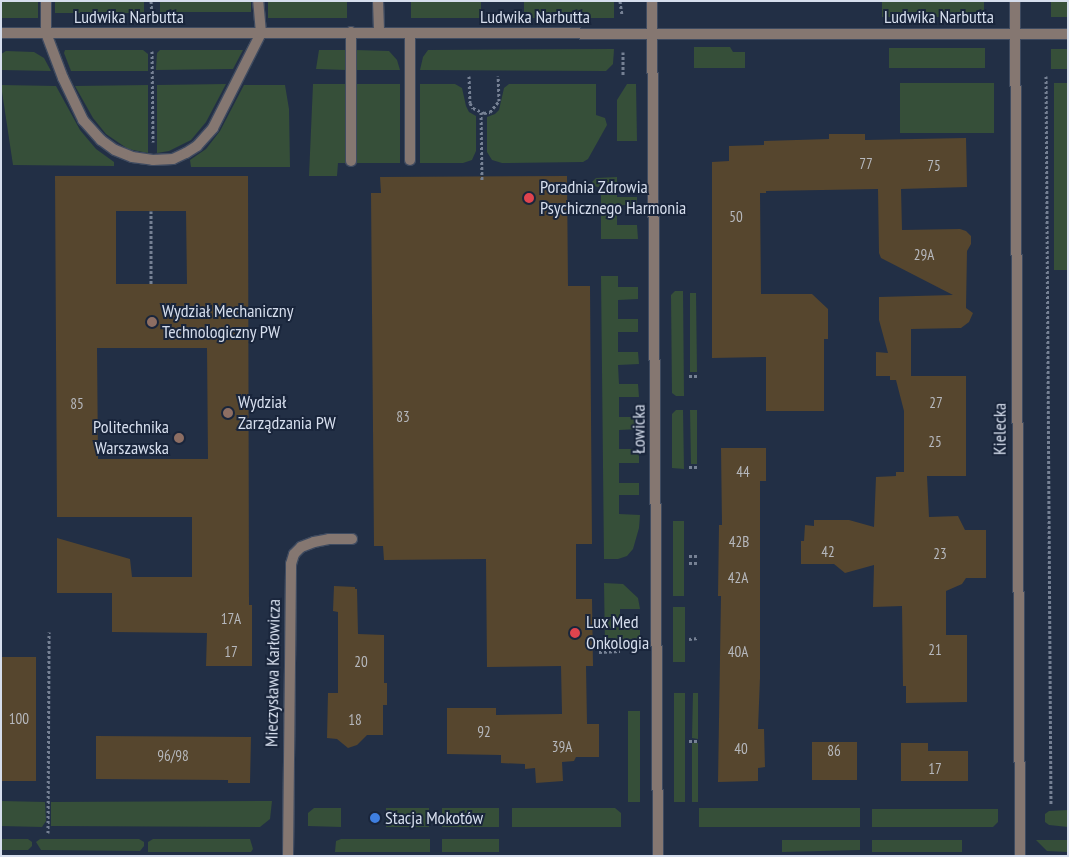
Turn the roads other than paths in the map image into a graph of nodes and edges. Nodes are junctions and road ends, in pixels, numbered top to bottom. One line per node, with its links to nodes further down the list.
1 (46, 1): 11 (street)
2 (258, 1): 8 (street)
3 (378, 1): 7 (street)
4 (652, 1): 12 (street, Łowicka)
5 (1015, 1): 13 (street, Kielecka)
6 (351, 32): 7 (street, Ludwika Narbutta); 8 (street, Ludwika Narbutta); 16 (street)
7 (379, 32): 9 (street, Ludwika Narbutta)
8 (260, 33): 11 (street, Ludwika Narbutta); 11 (street)
9 (410, 33): 12 (street, Ludwika Narbutta); 15 (street)
10 (1, 34): 11 (street, Ludwika Narbutta)
11 (46, 34)
12 (652, 34): 13 (street, Ludwika Narbutta); 19 (street, Łowicka)
13 (1016, 34): 14 (street, Ludwika Narbutta); 20 (street, Kielecka)
14 (1068, 34)
15 (410, 160)
16 (351, 161)
17 (352, 539): 18 (street, Mieczysława Karłowicza)
18 (288, 856)
19 (658, 856)
20 (1020, 856)

